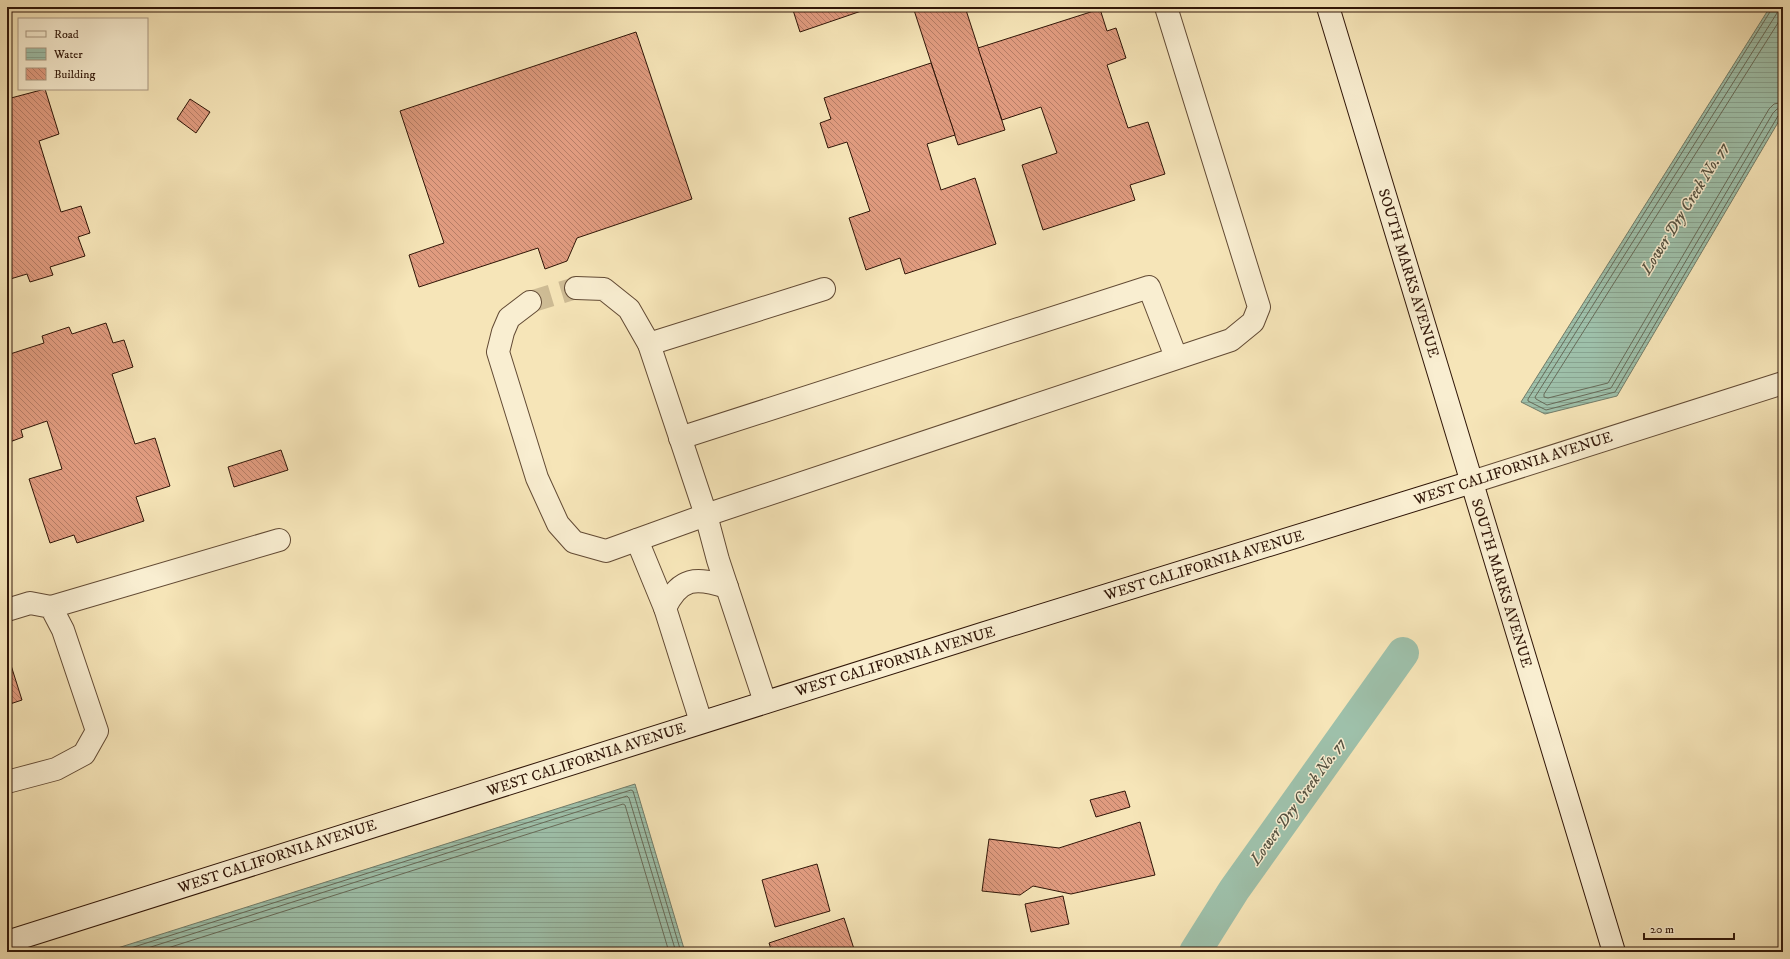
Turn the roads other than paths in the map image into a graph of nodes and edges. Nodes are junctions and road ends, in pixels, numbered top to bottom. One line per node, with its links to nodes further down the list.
1 (1166, 7): 7 (street)
2 (1328, 7): 10 (street, SOUTH MARKS AVENUE)
3 (576, 288): 6 (street)
4 (824, 289): 6 (street)
5 (530, 302): 13 (street)
6 (649, 344): 9 (street)
7 (1176, 357): 9 (street); 11 (street)
8 (1783, 383): 10 (street, WEST CALIFORNIA AVENUE)
9 (680, 438): 11 (street)
10 (1472, 482): 18 (street, WEST CALIFORNIA AVENUE); 22 (street, SOUTH MARKS AVENUE)
11 (706, 515): 13 (street); 14 (street)
12 (279, 540): 15 (street)
13 (637, 540): 16 (street)
14 (727, 587): 16 (street); 18 (street)
15 (51, 607): 17 (street); 20 (street)
16 (665, 608): 19 (street)
17 (7, 610)
18 (765, 702): 19 (street, WEST CALIFORNIA AVENUE)
19 (701, 722): 21 (street, WEST CALIFORNIA AVENUE)
20 (7, 782)
21 (7, 942)
22 (1614, 952)

